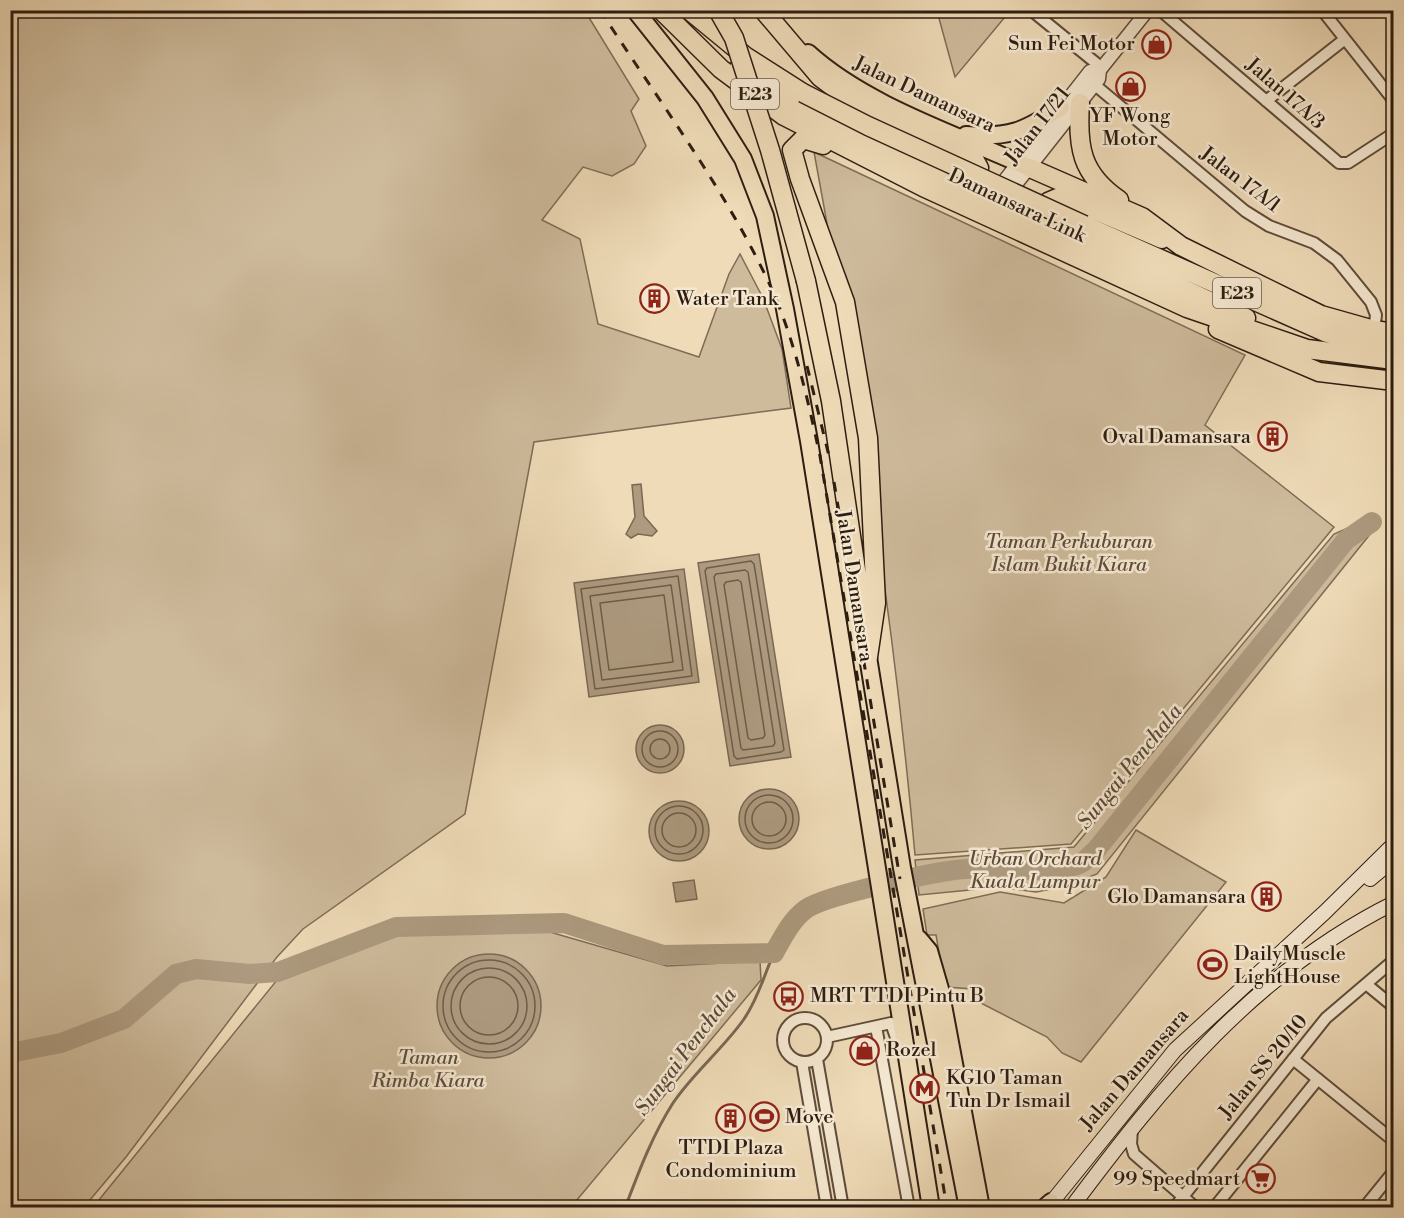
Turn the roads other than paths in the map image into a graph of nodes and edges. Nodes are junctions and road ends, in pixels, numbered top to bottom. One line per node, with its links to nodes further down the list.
1 (634, 10): 49 (main road, Jalan Damansara)
2 (689, 10): 29 (highway, Damansara Link / E23, bridge)
3 (718, 10): 33 (highway, bridge)
4 (1031, 10): 11 (street)
5 (1148, 10): 11 (street, Jalan 17/21)
6 (1160, 10): 13 (street, Jalan 17A/3)
7 (1322, 10): 10 (street)
8 (764, 11): 18 (main road, Jalan Damansara); 21 (highway)
9 (665, 15): 19 (highway, Damansara Link / E23); 21 (highway)
10 (1345, 39): 13 (street); 14 (street)
11 (1101, 69): 12 (street, Jalan 17/21); 16 (street, Jalan 17/21)
12 (1095, 85): 15 (street, Jalan 17/21); 27 (street, Jalan 17A/1)
13 (1266, 101): 17 (street, Jalan 17A/3)
14 (1394, 101)
15 (1080, 103): 20 (street, Jalan 17/21); 23 (highway)
16 (1061, 107): 18 (main road); 20 (street, Jalan 17/21)
17 (1394, 133)
18 (953, 134): 20 (main road, Jalan Damansara)
19 (854, 153): 26 (highway, Damansara Link / E23); 33 (highway)
20 (1024, 165): 22 (street, Jalan 17/21); 23 (highway)
21 (952, 182): 22 (highway)
22 (996, 201): 24 (highway)
23 (1142, 217): 25 (highway)
24 (1052, 227): 25 (highway); 30 (highway)
25 (1181, 246): 27 (highway)
26 (1187, 308): 30 (highway, Damansara Link / E23); 32 (highway)
27 (1374, 330): 28 (highway)
28 (1394, 333)
29 (1394, 348)
30 (1330, 353): 31 (highway, Damansara Link / E23)
31 (1394, 360)
32 (1394, 381)
33 (868, 657): 40 (main road, Jalan Damansara)
34 (1394, 844): 38 (main road, Jalan Damansara)
35 (1394, 859): 38 (main road)
36 (1394, 897): 39 (main road)
37 (1394, 903): 39 (main road, Jalan Damansara)
38 (1325, 912): 58 (main road, Jalan Damansara)
39 (1371, 915): 52 (main road, Jalan Damansara)
40 (915, 936): 50 (main road, Jalan Damansara); 65 (main road)
41 (1394, 960): 42 (street, Jalan SS 20/10)
42 (1366, 984): 43 (street); 47 (street, Jalan SS 20/10)
43 (1394, 1007)
44 (874, 1027): 45 (street); 49 (street); 61 (street)
45 (827, 1037): 46 (street); 48 (street)
46 (817, 1059): 48 (street); 60 (street)
47 (1293, 1059): 51 (street); 57 (street, Jalan SS 20/10)
48 (802, 1062): 59 (street)
49 (908, 1070): 62 (main road, Jalan Damansara)
50 (941, 1078): 63 (main road); 64 (main road, Jalan Damansara)
51 (1318, 1079): 53 (street); 69 (street)
52 (1132, 1128): 54 (street); 55 (main road, Jalan Damansara)
53 (1394, 1140)
54 (1134, 1154): 55 (street); 57 (street)
55 (1110, 1155): 66 (main road, Jalan Damansara)
56 (1394, 1171): 70 (street)
57 (1183, 1196): 67 (street, Jalan SS 20/10); 68 (street)
58 (1047, 1206)
59 (827, 1208)
60 (843, 1208)
61 (909, 1208)
62 (931, 1208)
63 (957, 1208)
64 (968, 1208)
65 (981, 1208)
66 (1071, 1208)
67 (1174, 1208)
68 (1196, 1208)
69 (1214, 1208)
70 (1364, 1208)

